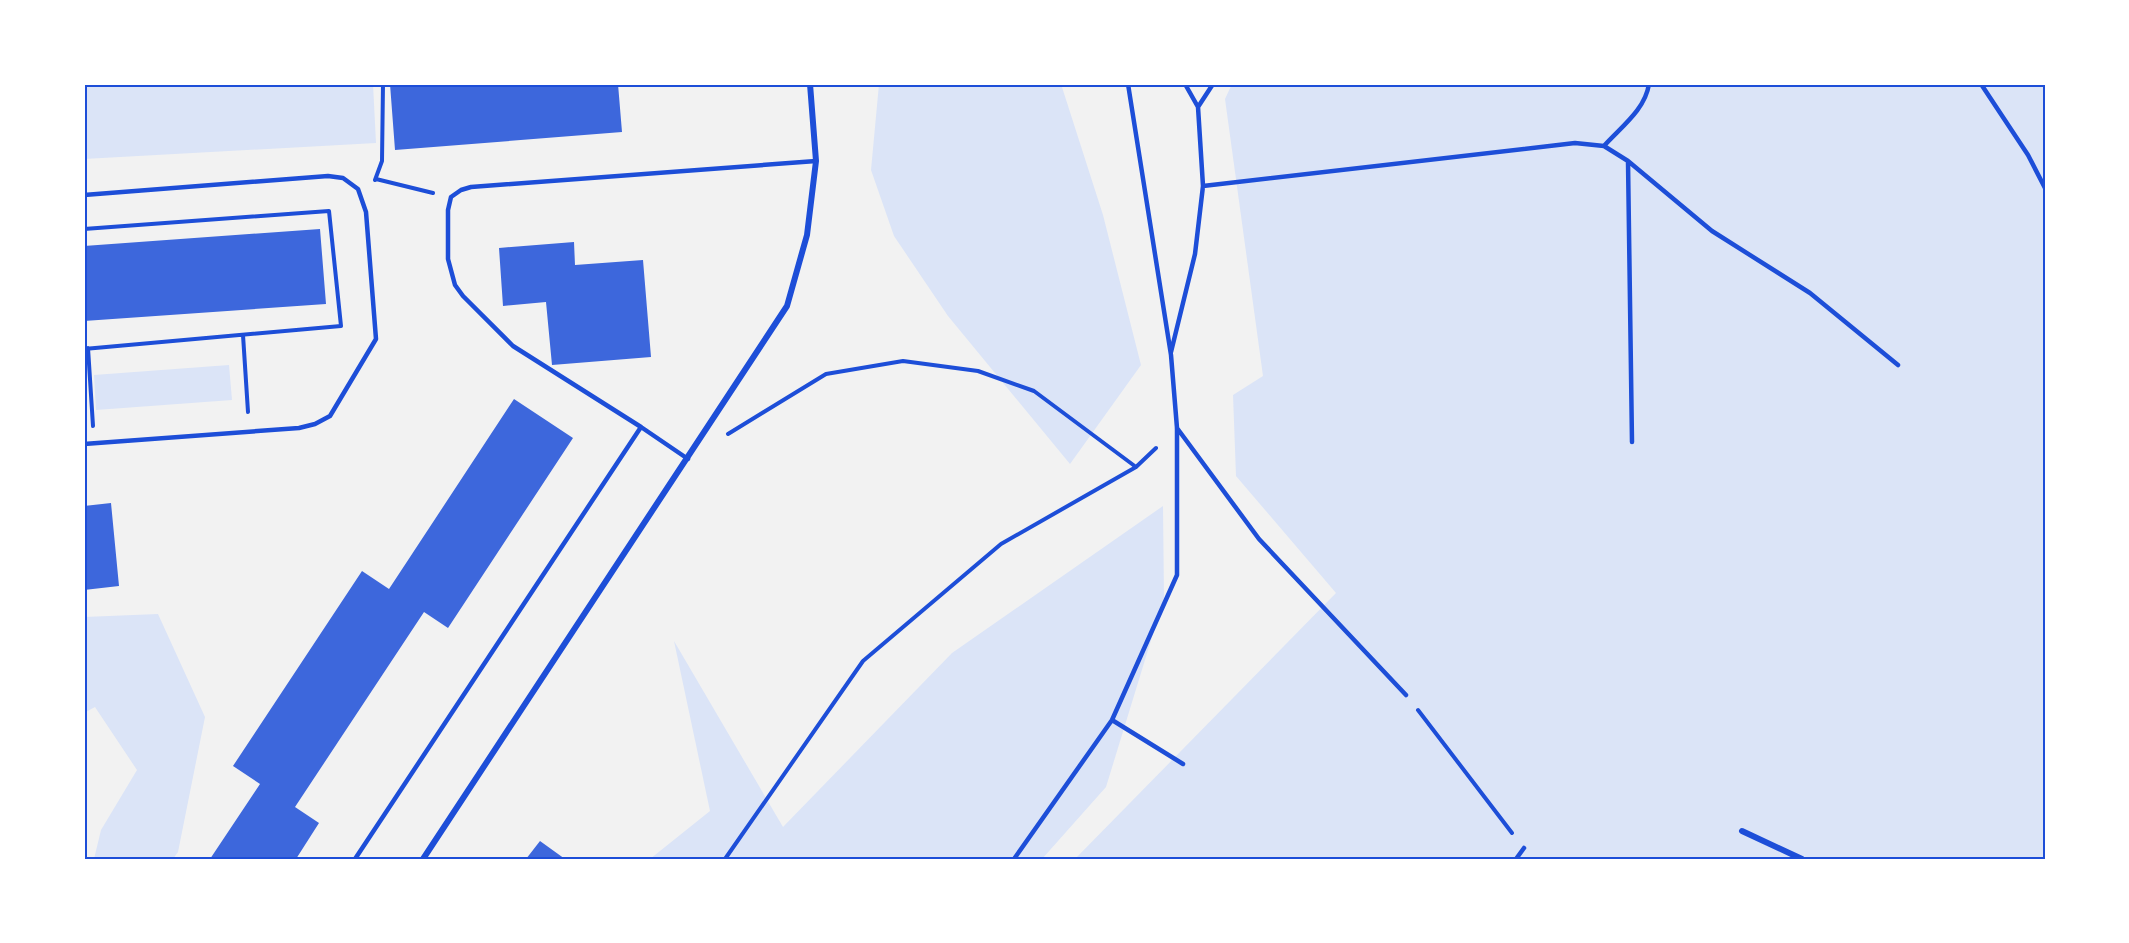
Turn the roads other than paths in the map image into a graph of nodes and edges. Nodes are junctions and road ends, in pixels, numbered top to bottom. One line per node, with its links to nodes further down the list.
1 (810, 84): 9 (street)
2 (1128, 84): 14 (lane)
3 (1185, 84): 7 (lane)
4 (1213, 84): 7 (lane)
5 (1649, 84): 8 (lane)
6 (1981, 84): 12 (lane)
7 (1198, 107): 11 (lane)
8 (1604, 146): 10 (lane); 11 (lane)
9 (816, 161): 16 (lane); 20 (street)
10 (1628, 161): 15 (lane); 18 (lane)
11 (1203, 186): 14 (lane)
12 (2045, 188)
13 (84, 195): 19 (lane)
14 (1171, 355): 17 (lane)
15 (1898, 365)
16 (641, 428): 20 (lane); 26 (lane)
17 (1177, 428): 21 (lane); 22 (lane)
18 (1632, 442)
19 (84, 444)
20 (688, 459): 27 (street)
21 (1406, 695)
22 (1112, 720): 23 (lane); 28 (lane)
23 (1183, 764)
24 (1742, 831): 30 (street)
25 (1524, 848): 29 (lane)
26 (356, 859)
27 (423, 859)
28 (1014, 859)
29 (1516, 859)
30 (1802, 859)

